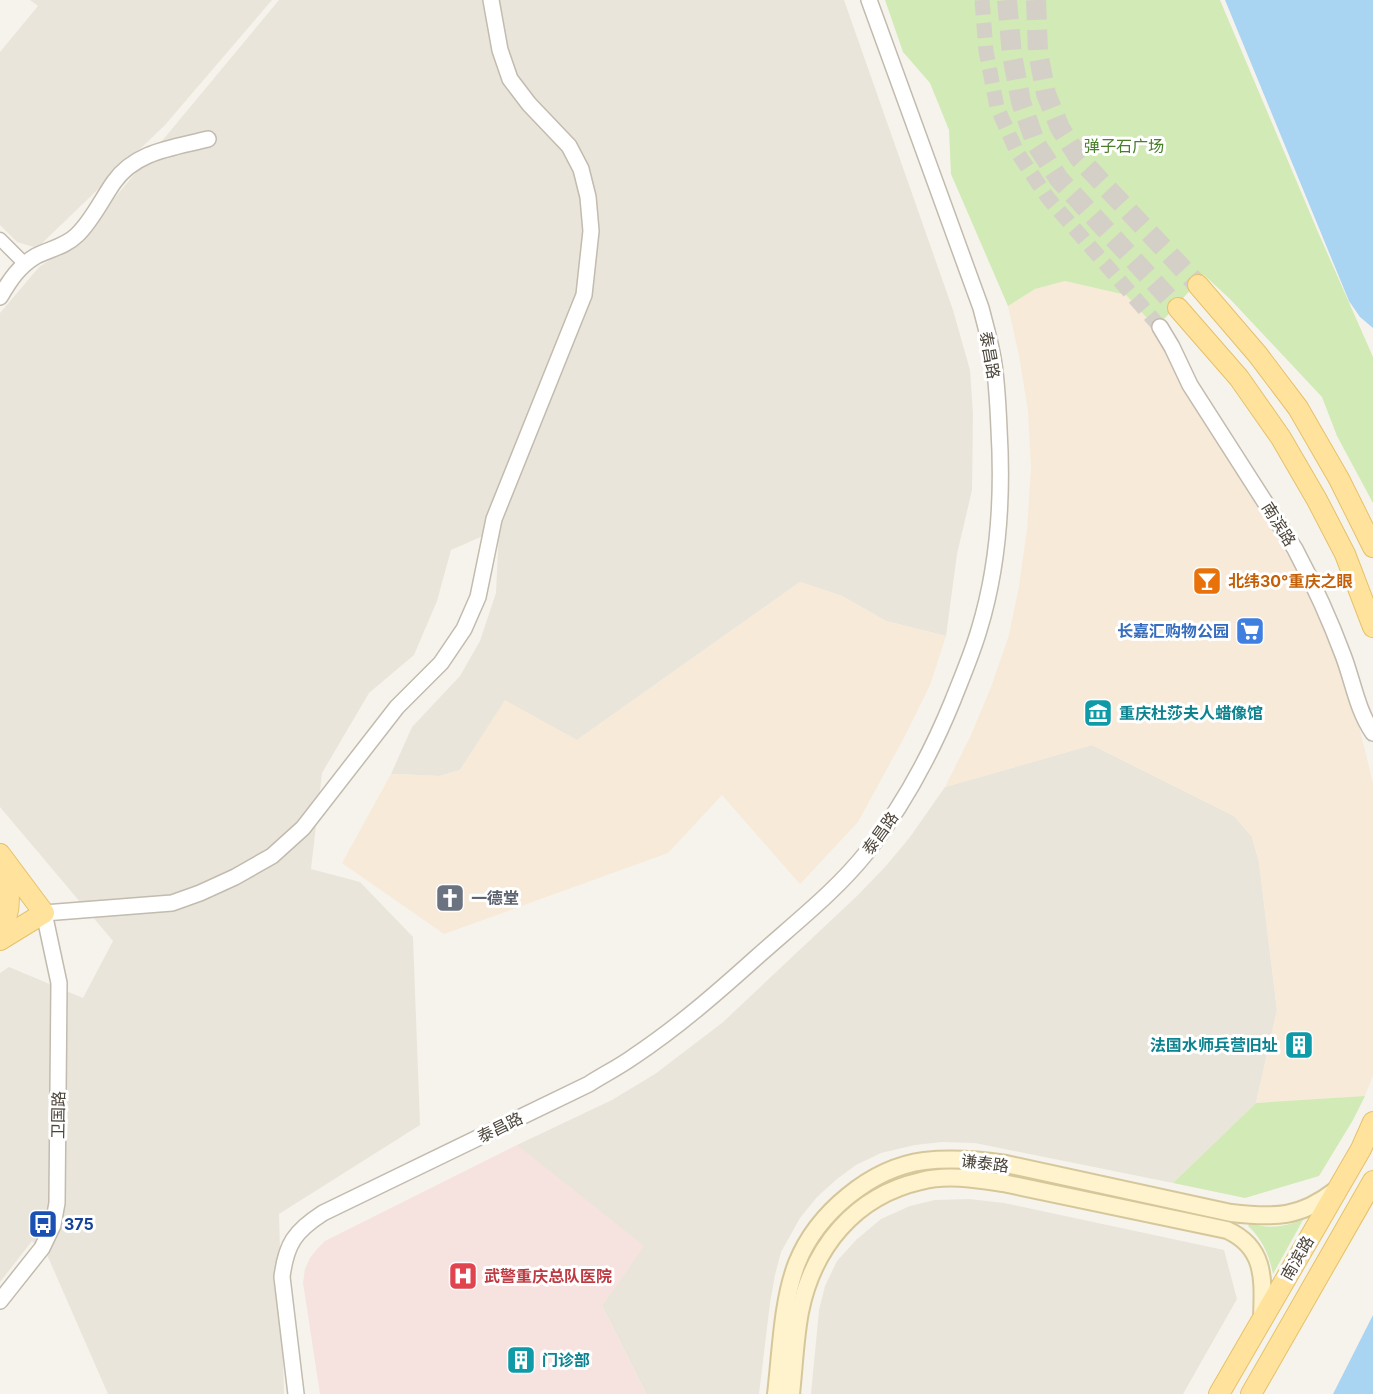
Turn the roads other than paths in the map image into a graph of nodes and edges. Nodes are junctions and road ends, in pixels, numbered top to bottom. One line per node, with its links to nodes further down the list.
1 (491, 0): 14 (street)
2 (869, 0): 22 (street, 泰昌路)
3 (208, 139): 5 (street)
4 (0, 239): 5 (street)
5 (25, 264): 7 (street)
6 (1198, 285): 10 (main road)
7 (0, 297)
8 (1178, 308): 11 (main road)
9 (1160, 327): 12 (street, 南滨路)
10 (1373, 547)
11 (1373, 627)
12 (1373, 733)
13 (0, 855): 14 (main road); 15 (main road)
14 (44, 913): 16 (main road); 20 (street, 卫国路)
15 (0, 930)
16 (0, 940)
17 (1373, 1122): 19 (main road, 南滨路)
18 (1373, 1180): 26 (main road, 南滨路)
19 (1337, 1190): 21 (main road, 南滨路); 23 (main road, 谦泰路)
20 (0, 1301)
21 (1262, 1319): 24 (main road, 谦泰路); 25 (main road, 南滨路)
22 (296, 1394)
23 (776, 1394)
24 (791, 1394)
25 (1219, 1394)
26 (1251, 1394)

